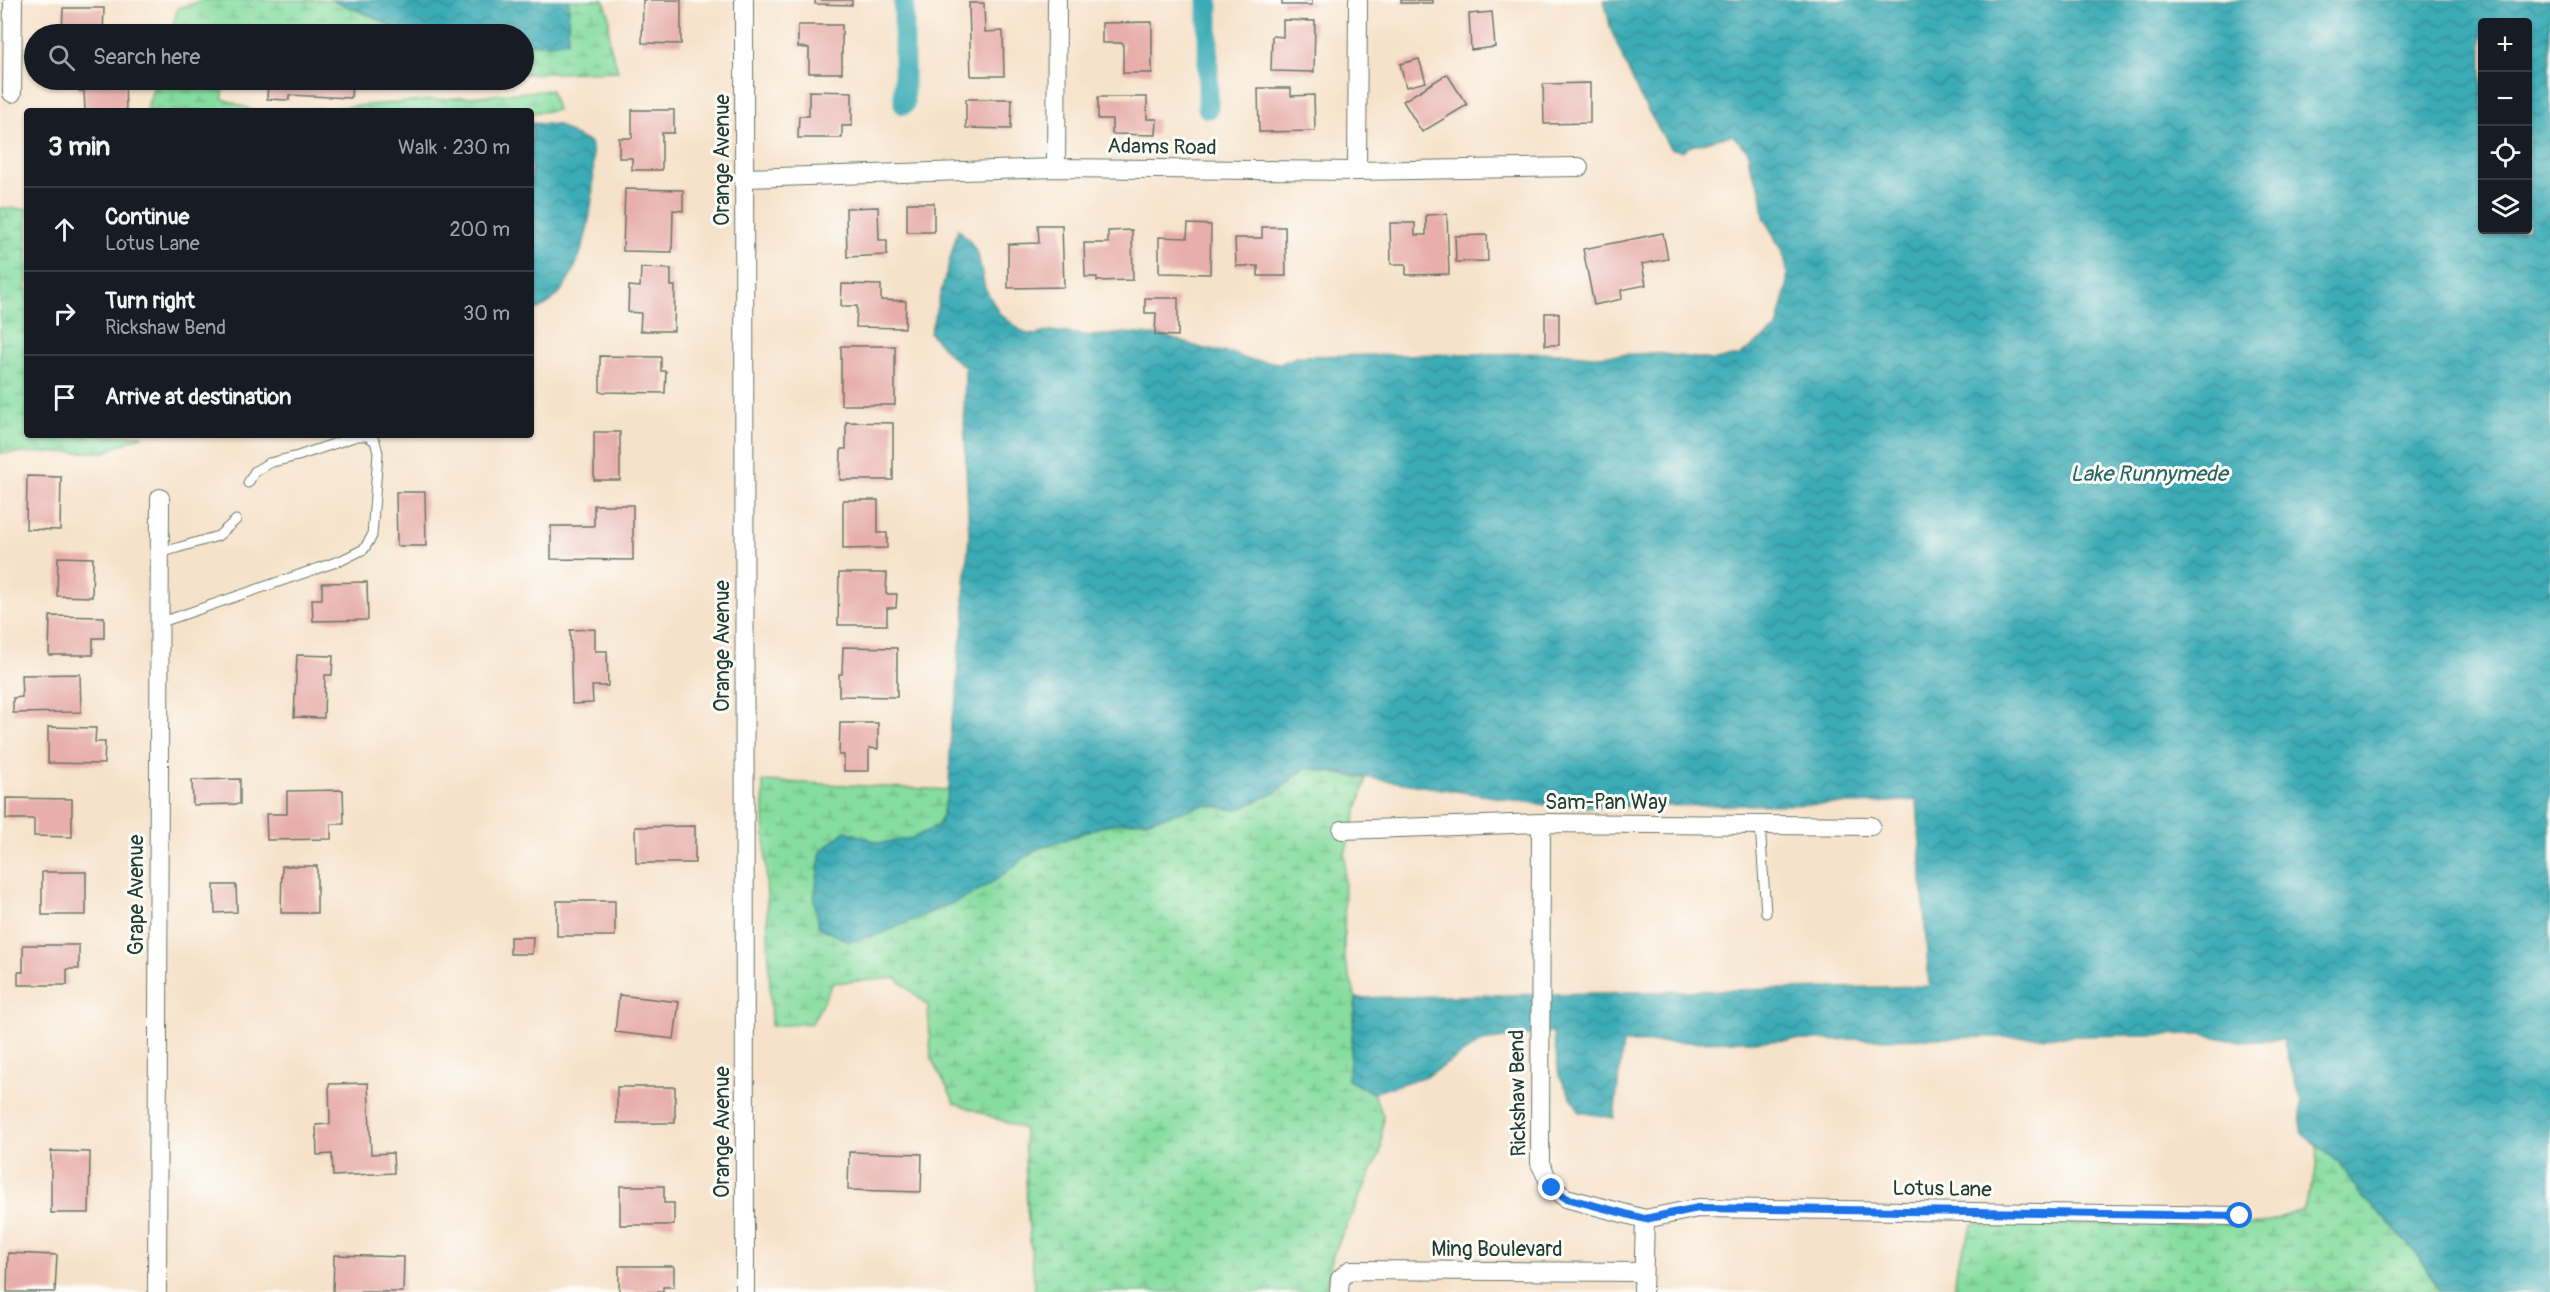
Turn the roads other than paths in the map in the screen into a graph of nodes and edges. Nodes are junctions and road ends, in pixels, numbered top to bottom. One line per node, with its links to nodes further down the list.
1 (13, 0): 5 (street)
2 (744, 0): 9 (street, Orange Avenue)
3 (1057, 0): 6 (street)
4 (1358, 0): 8 (street)
5 (12, 93)
6 (1056, 168): 8 (street, Adams Road); 9 (street, Adams Road)
7 (1579, 168): 8 (street, Adams Road)
8 (1357, 171)
9 (744, 178): 26 (street, Orange Avenue)
10 (351, 438): 12 (lane)
11 (370, 438): 16 (lane)
12 (248, 483)
13 (160, 498): 15 (street, Grape Avenue)
14 (236, 520): 15 (lane)
15 (160, 553): 16 (street, Grape Avenue)
16 (159, 623): 25 (street, Grape Avenue)
17 (1541, 823): 18 (street, Sam-Pan Way); 20 (street, Sam-Pan Way); 23 (street, Rickshaw Bend)
18 (1760, 825): 19 (street, Sam-Pan Way); 21 (lane)
19 (1871, 826)
20 (1342, 830)
21 (1766, 913)
22 (2240, 1216): 23 (street, Lotus Lane)
23 (1645, 1219): 24 (street)
24 (1643, 1272): 27 (street, Ming Boulevard); 28 (street)
25 (157, 1292)
26 (745, 1292)
27 (1339, 1292)
28 (1643, 1292)

